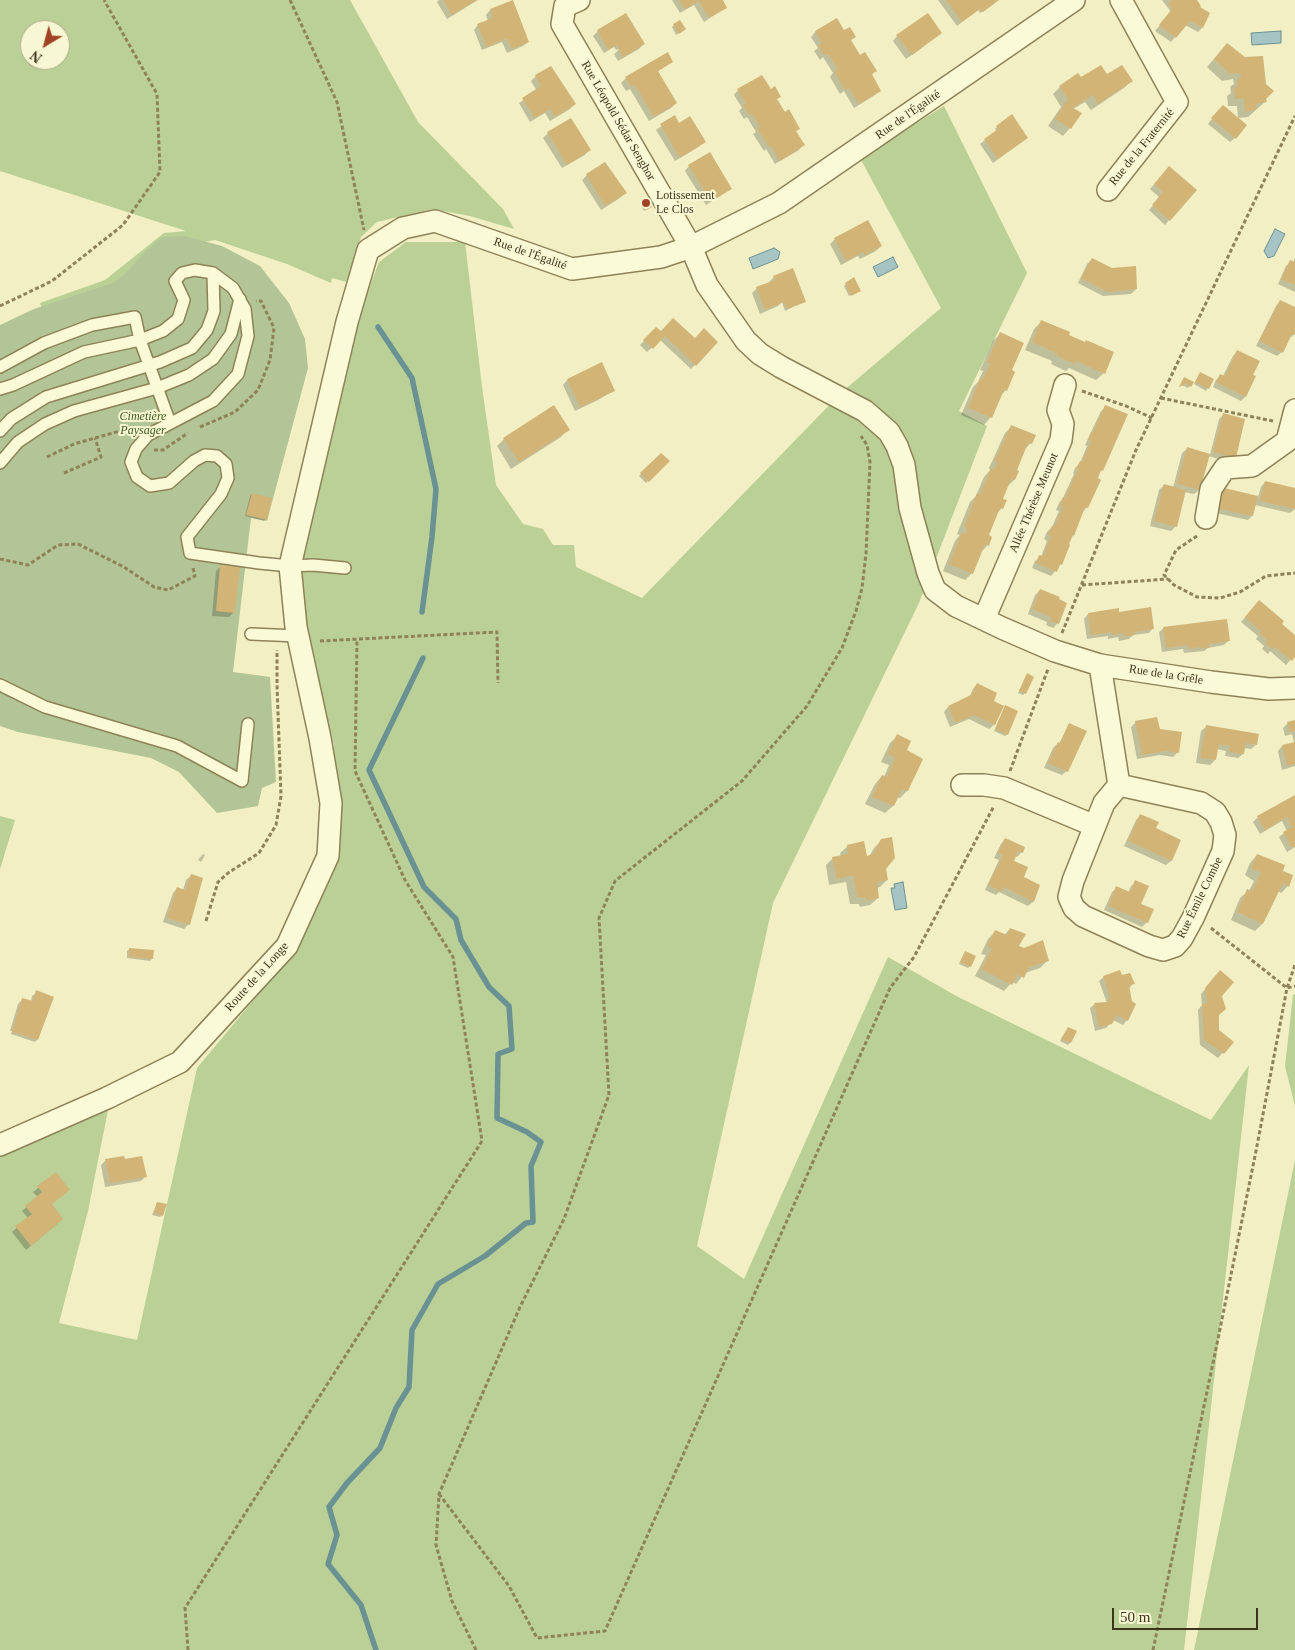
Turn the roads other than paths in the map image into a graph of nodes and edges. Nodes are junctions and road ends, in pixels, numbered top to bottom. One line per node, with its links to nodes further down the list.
1 (579, 0): 5 (street, Rue Léopold Sédar Senghor)
2 (1074, 0): 5 (street, Rue de l'Égalité)
3 (1121, 0): 4 (street, Rue de la Fraternité)
4 (1108, 190)
5 (691, 248): 19 (street, Rue de l'Égalité); 21 (street, Rue de la Grêle)
6 (213, 273): 7 (lane); 8 (lane); 9 (lane)
7 (240, 299): 12 (lane); 14 (lane)
8 (140, 340): 9 (lane); 10 (lane); 13 (lane)
9 (149, 366): 12 (lane); 16 (lane)
10 (0, 367)
11 (1065, 385): 21 (street, Allée Thérèse Meunot)
12 (157, 388): 14 (lane); 17 (lane)
13 (0, 389)
14 (170, 423): 19 (lane)
15 (1292, 430): 18 (street)
16 (0, 431)
17 (0, 463)
18 (1206, 518)
19 (290, 566): 20 (lane); 23 (street)
20 (345, 568)
21 (984, 619): 24 (street, Rue de la Grêle)
22 (251, 634): 23 (lane)
23 (298, 635): 31 (street, Route de la Longe)
24 (1100, 665): 26 (street, Rue de la Grêle); 29 (street)
25 (0, 685): 27 (lane)
26 (1295, 688)
27 (248, 724)
28 (962, 785): 30 (street)
29 (1119, 786): 30 (street, Rue Émile Combe); 30 (street, Rue Émile Combe)
30 (1095, 826)
31 (0, 1145)

